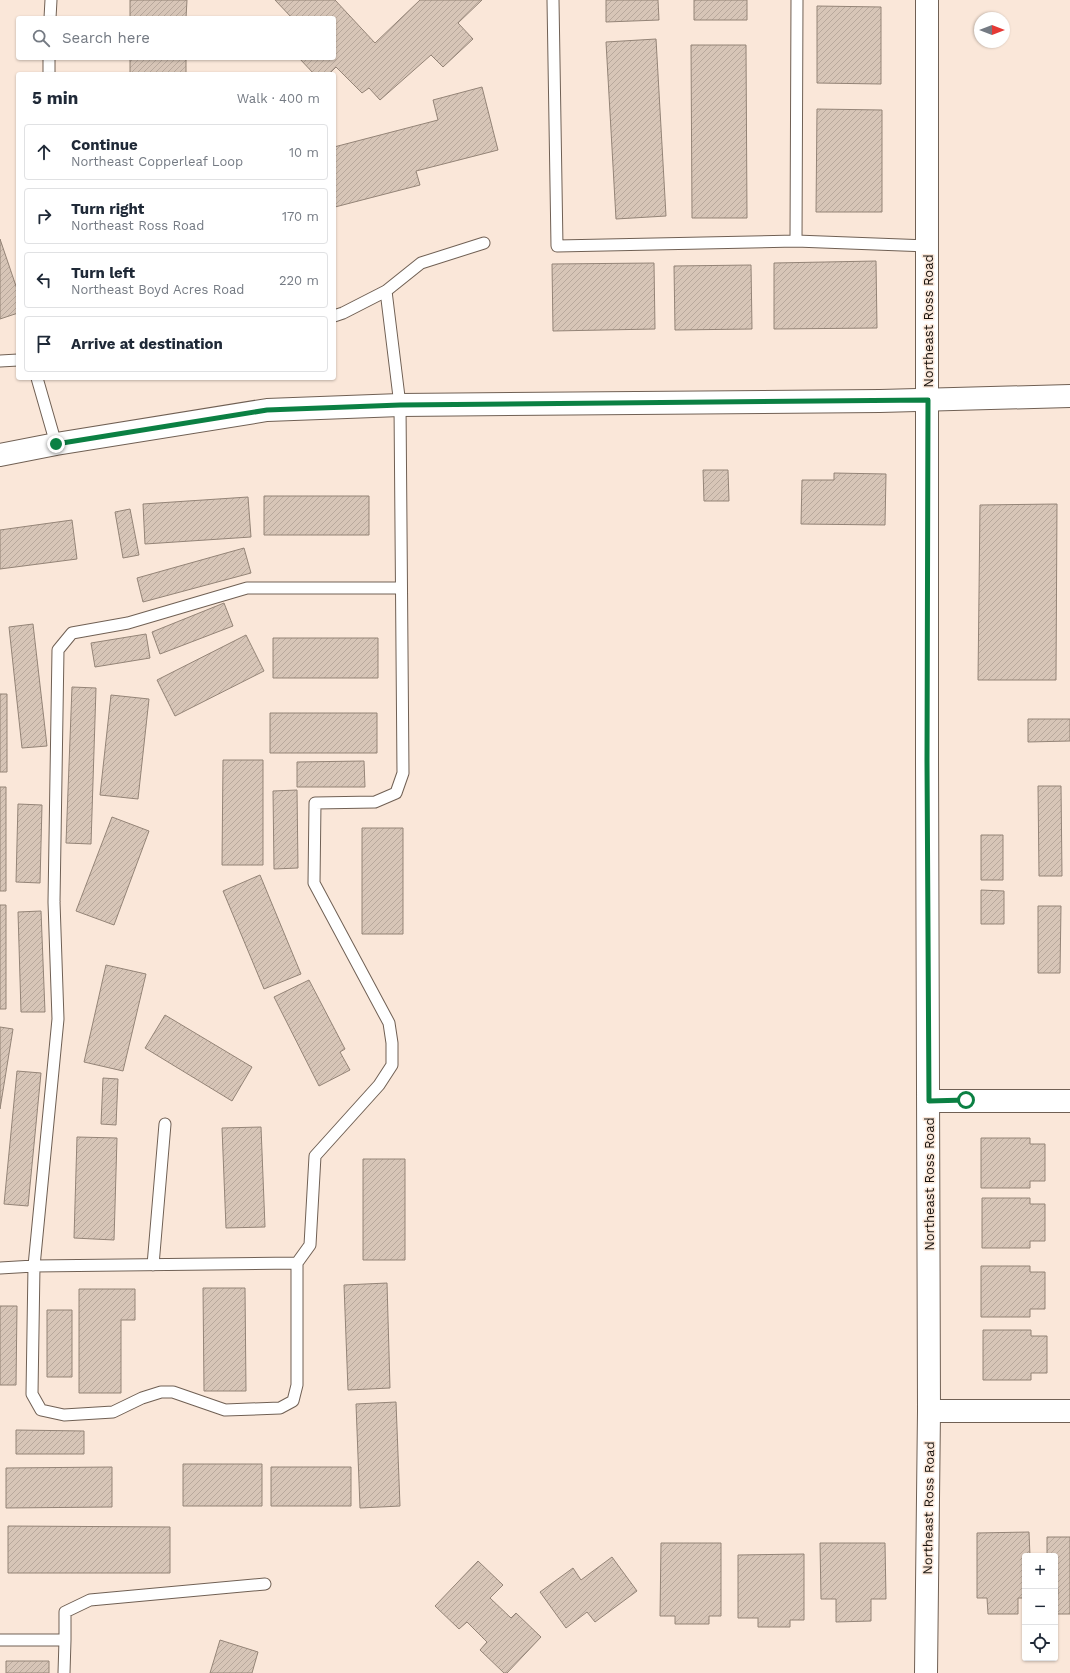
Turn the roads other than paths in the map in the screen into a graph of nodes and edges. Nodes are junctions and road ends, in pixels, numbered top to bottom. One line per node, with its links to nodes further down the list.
1 (51, 0): 5 (lane)
2 (553, 0): 8 (lane)
3 (797, 0): 8 (lane)
4 (928, 0): 10 (street, Northeast Ross Road)
5 (50, 16)
6 (49, 60): 7 (lane)
7 (49, 72)
8 (796, 241): 10 (lane)
9 (484, 243): 11 (lane)
10 (928, 246): 17 (street, Northeast Ross Road)
11 (386, 291): 12 (lane); 18 (lane)
12 (336, 315)
13 (16, 360): 14 (lane)
14 (0, 361)
15 (37, 380): 19 (lane)
16 (1070, 396): 17 (street)
17 (928, 400): 18 (street); 23 (street, Northeast Ross Road)
18 (400, 405): 19 (street); 21 (lane)
19 (56, 444): 20 (street)
20 (0, 455)
21 (400, 588): 25 (lane); 27 (lane)
22 (1070, 1100): 23 (street)
23 (929, 1101): 29 (street, Northeast Ross Road)
24 (165, 1124): 26 (lane)
25 (296, 1263): 26 (lane); 27 (lane)
26 (153, 1265): 27 (lane)
27 (34, 1266): 28 (lane)
28 (0, 1268)
29 (929, 1411): 30 (street); 35 (street, Northeast Ross Road)
30 (1070, 1411)
31 (264, 1584): 33 (lane)
32 (0, 1640): 33 (lane)
33 (65, 1640): 34 (lane)
34 (64, 1673)
35 (926, 1673)

